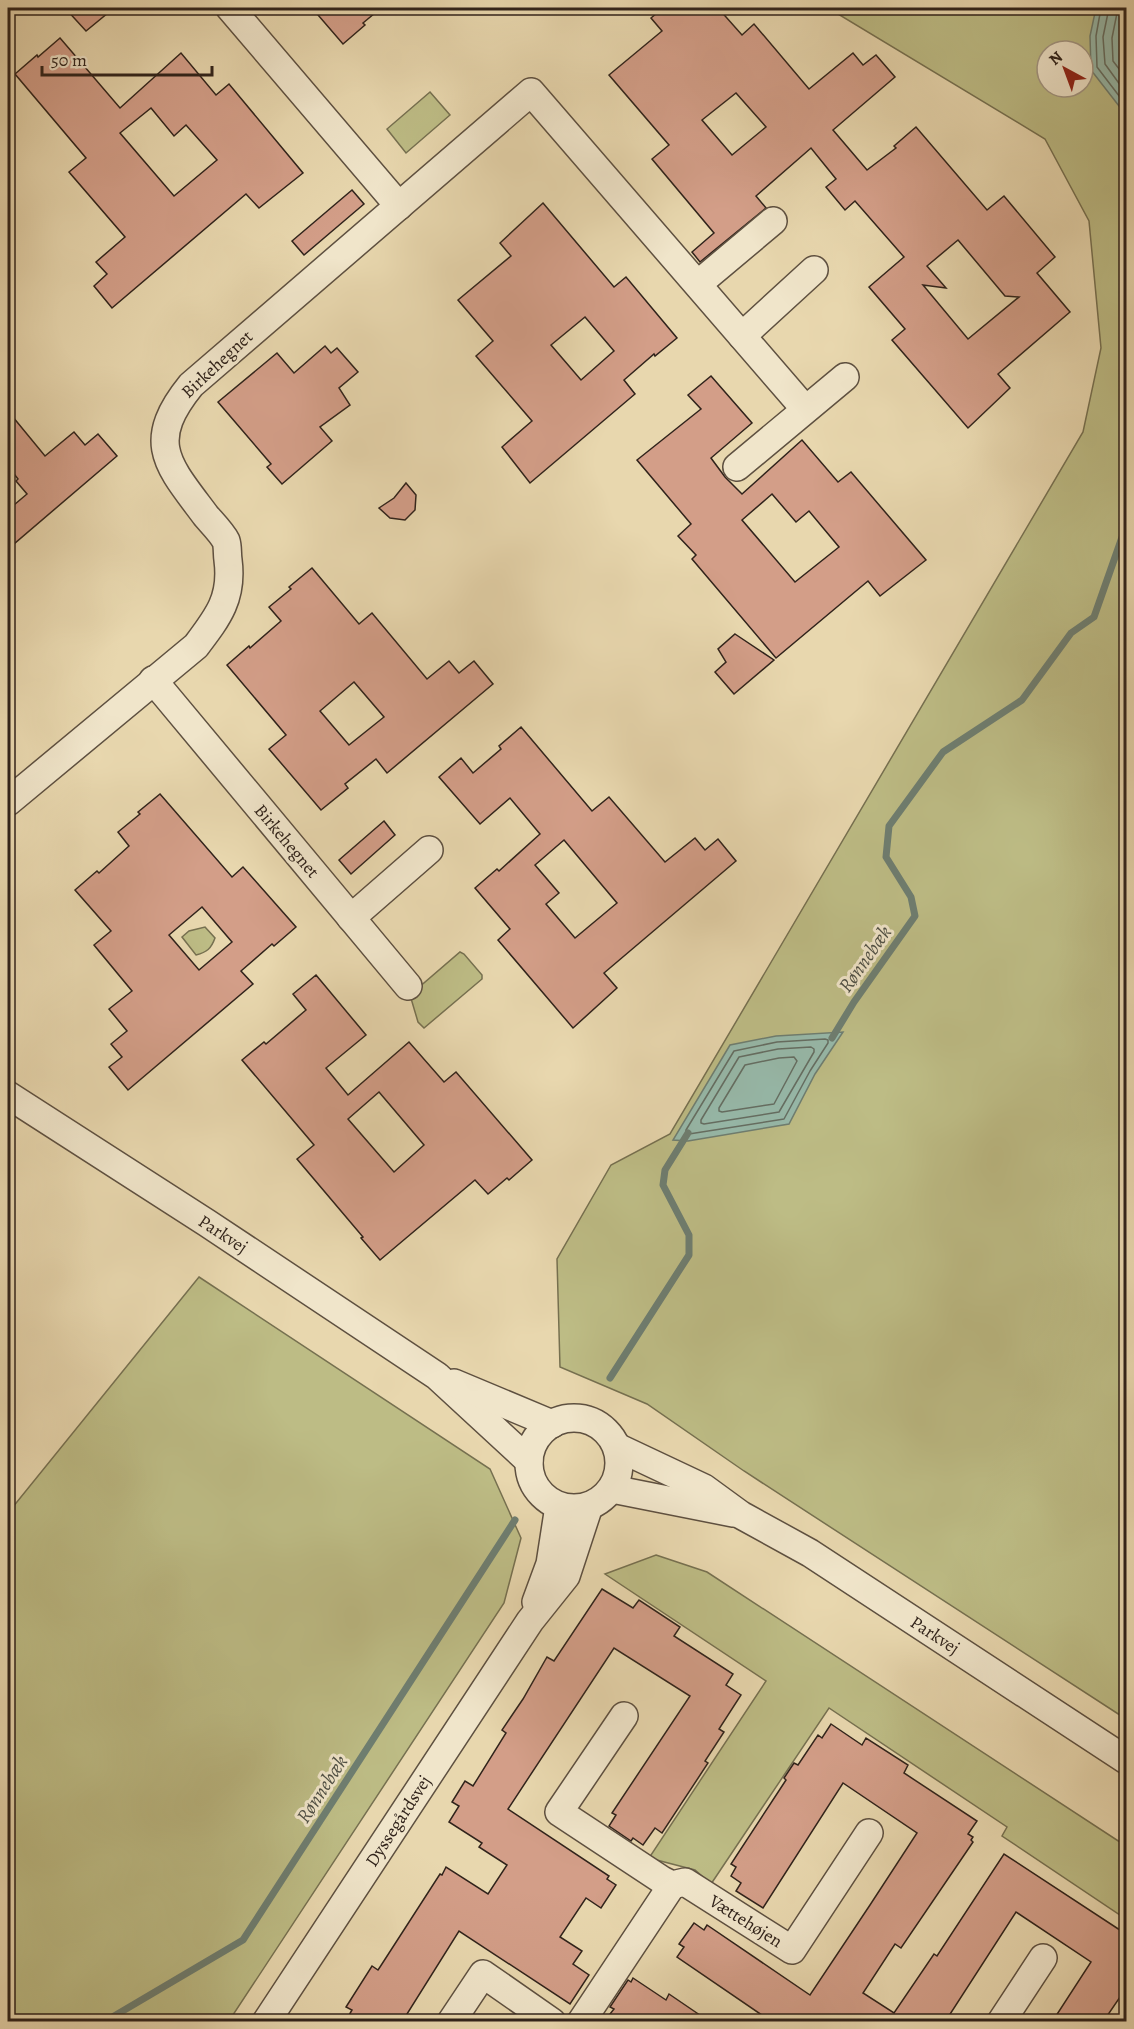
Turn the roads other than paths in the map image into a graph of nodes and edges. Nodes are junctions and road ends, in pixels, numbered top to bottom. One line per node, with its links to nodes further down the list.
1 (230, 8): 2 (street)
2 (399, 206): 5 (street, Birkehegnet); 10 (street, Birkehegnet)
3 (772, 221): 5 (street)
4 (814, 270): 6 (street)
5 (698, 284): 6 (street, Birkehegnet)
6 (742, 336): 8 (street, Birkehegnet)
7 (845, 377): 8 (street)
8 (805, 409): 9 (street)
9 (737, 467)
10 (153, 680): 11 (street, Birkehegnet); 13 (street, Birkehegnet)
11 (10, 795)
12 (429, 850): 13 (street)
13 (351, 918): 14 (street, Birkehegnet)
14 (408, 986)
15 (8, 1095): 16 (street, Parkvej)
16 (437, 1376): 17 (street, Parkvej); 19 (street, Parkvej)
17 (552, 1424): 18 (street); 19 (street)
18 (616, 1447): 20 (street); 23 (street, Parkvej)
19 (529, 1461): 21 (street)
20 (612, 1489): 22 (street); 23 (street, Parkvej)
21 (559, 1506): 22 (street); 24 (street, Dyssegårdsvej)
22 (589, 1506): 24 (street, Dyssegårdsvej)
23 (741, 1515): 26 (street, Parkvej)
24 (530, 1621): 30 (street, Dyssegårdsvej)
25 (624, 1716): 28 (street, Vættehøjen)
26 (1126, 1761)
27 (869, 1833): 28 (street, Vættehøjen)
28 (672, 1885): 33 (street)
29 (1043, 1958): 34 (street)
30 (266, 2022)
31 (451, 2022): 32 (street)
32 (552, 2022)
33 (581, 2022)
34 (1001, 2022)

